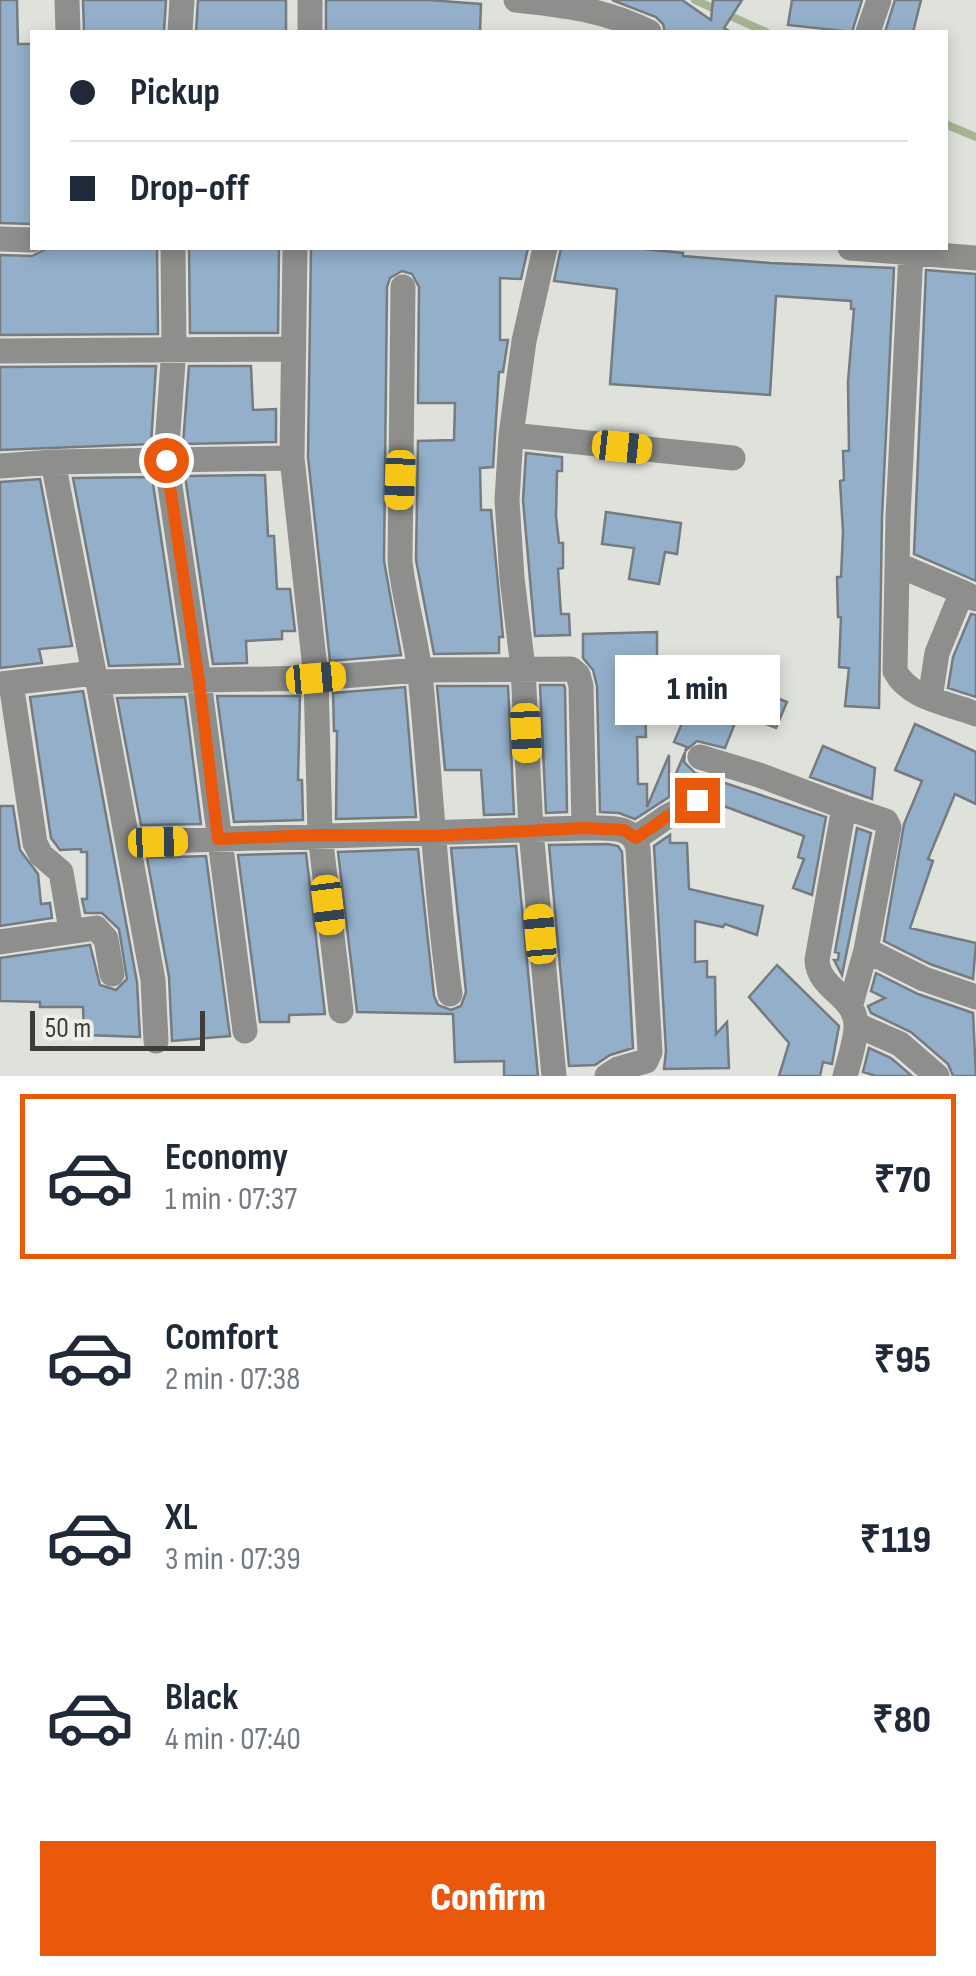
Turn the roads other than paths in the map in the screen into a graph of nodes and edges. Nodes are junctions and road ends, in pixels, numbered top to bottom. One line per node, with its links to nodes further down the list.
1 (67, 0): 7 (street)
2 (182, 0): 8 (street)
3 (310, 0): 9 (street)
4 (516, 0): 6 (street)
5 (879, 0): 11 (street)
6 (583, 13): 10 (street)
7 (68, 30)
8 (180, 30)
9 (310, 30)
10 (644, 30)
11 (869, 30)
12 (0, 240): 13 (street)
13 (30, 240)
14 (173, 250): 20 (street)
15 (295, 250): 21 (street)
16 (545, 250): 23 (street)
17 (911, 250): 18 (street); 29 (street)
18 (976, 258)
19 (403, 287): 32 (street)
20 (174, 348): 21 (street); 22 (street); 26 (street)
21 (292, 349): 24 (street)
22 (0, 351)
23 (511, 435): 25 (street); 31 (street)
24 (292, 458): 26 (street); 34 (street)
25 (733, 458)
26 (166, 460): 27 (street); 35 (street)
27 (53, 462): 28 (street); 33 (street)
28 (0, 466)
29 (898, 565): 30 (street); 37 (street)
30 (969, 596): 37 (street)
31 (523, 668): 32 (street); 42 (street); 43 (street)
32 (420, 670): 34 (street); 45 (street)
33 (96, 678): 35 (street); 36 (street); 48 (street)
34 (316, 678): 35 (street); 44 (street)
35 (199, 681): 47 (street)
36 (6, 684): 49 (street)
37 (930, 698): 38 (street)
38 (976, 714)
39 (700, 758): 41 (street)
40 (697, 800): 46 (street)
41 (844, 807): 51 (street); 56 (street)
42 (584, 828): 43 (street); 46 (street)
43 (531, 830): 45 (street); 59 (street)
44 (320, 835): 45 (street); 47 (street); 55 (street)
45 (431, 836): 53 (street)
46 (636, 838): 60 (street)
47 (218, 839): 48 (street); 57 (street)
48 (128, 842): 58 (street)
49 (71, 930): 50 (street); 52 (street)
50 (0, 942)
51 (866, 950): 54 (street); 56 (street)
52 (112, 974)
53 (450, 994)
54 (976, 997)
55 (341, 1011)
56 (854, 1014): 61 (street); 62 (street)
57 (246, 1031)
58 (156, 1041)
59 (554, 1076)
60 (607, 1076)
61 (845, 1076)
62 (937, 1076)

